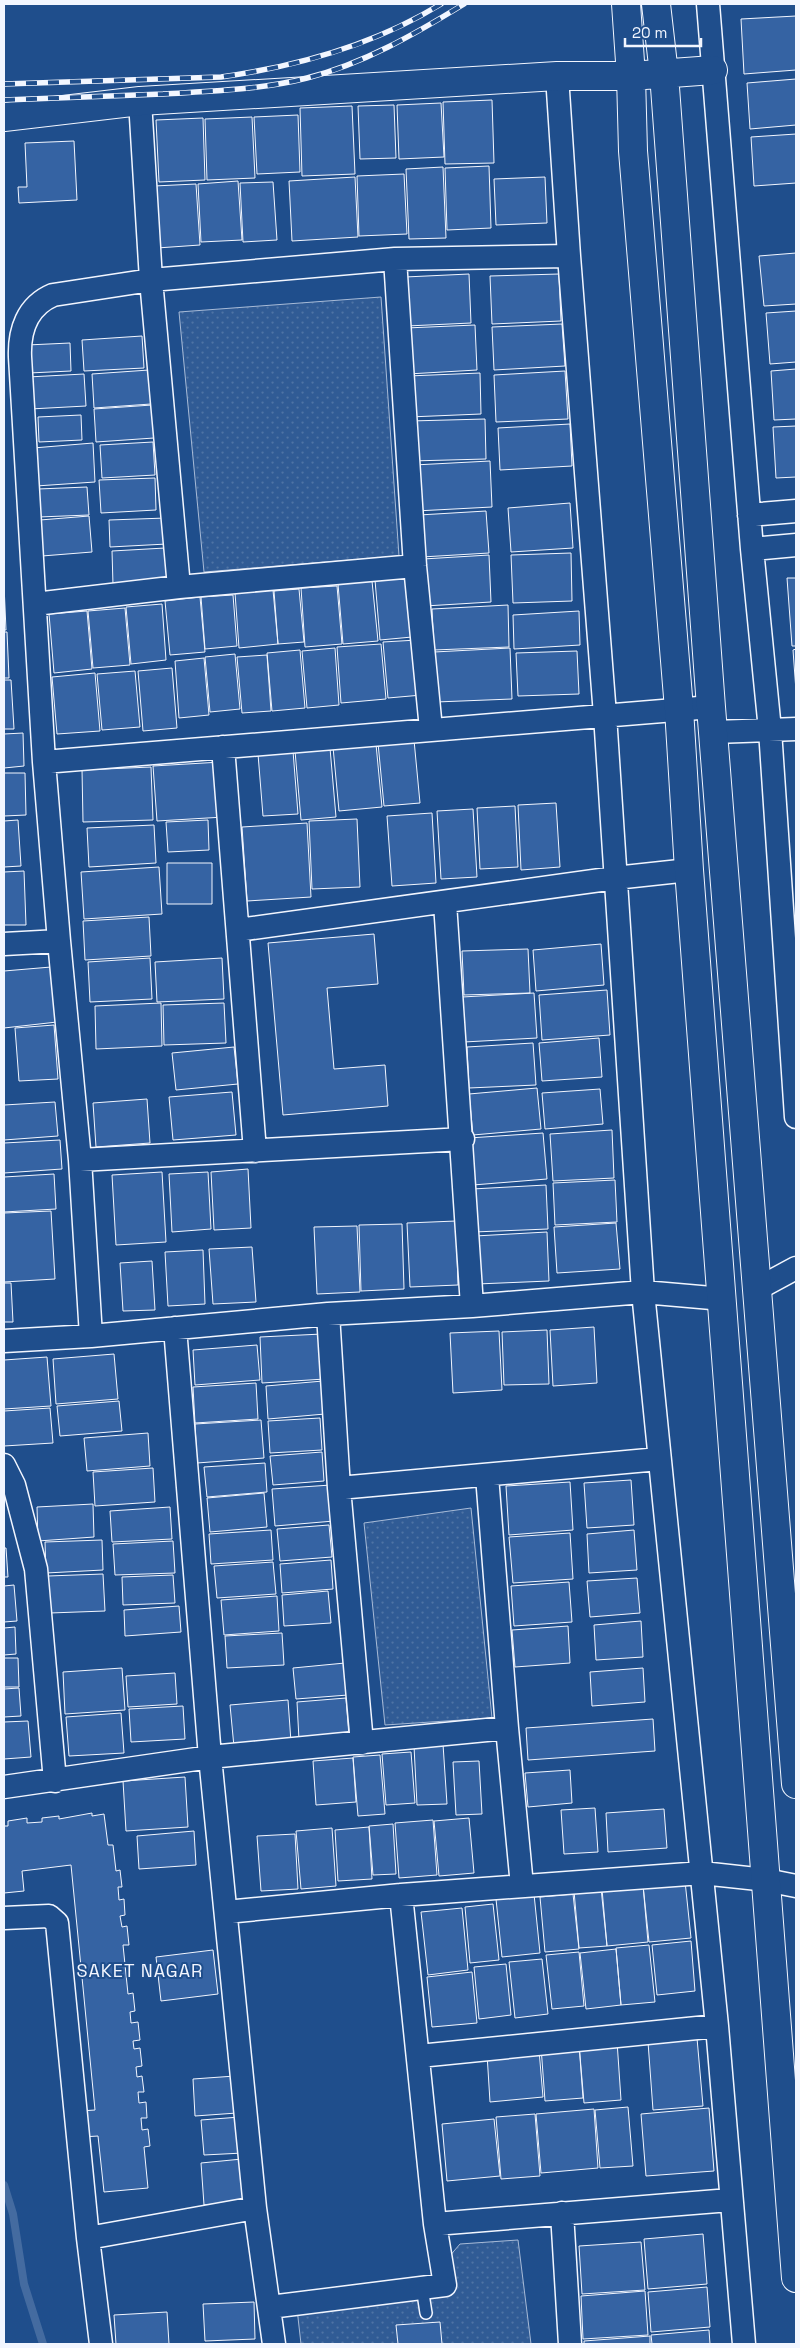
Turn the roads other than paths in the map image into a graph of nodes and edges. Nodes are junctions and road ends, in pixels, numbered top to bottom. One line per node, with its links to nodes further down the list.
1 (626, 4): 7 (main road)
2 (656, 4): 5 (main road)
3 (708, 4): 4 (street)
4 (713, 70): 5 (main road); 14 (street)
5 (664, 74): 7 (main road); 22 (main road)
6 (557, 76): 7 (main road); 8 (main road); 10 (street)
7 (632, 76): 20 (main road)
8 (140, 101): 9 (main road); 12 (street)
9 (4, 117)
10 (569, 256): 11 (street); 21 (street)
11 (395, 259): 12 (street); 17 (street)
12 (151, 280): 18 (street); 19 (street)
13 (796, 511): 14 (street)
14 (749, 515): 16 (street)
15 (796, 545): 16 (street)
16 (752, 549): 25 (street)
17 (415, 566): 18 (street); 23 (street)
18 (180, 587): 19 (street)
19 (35, 604): 27 (street)
20 (679, 709): 21 (street); 22 (street); 28 (main road)
21 (605, 715): 23 (street); 29 (street)
22 (713, 720): 25 (street); 39 (main road)
23 (431, 729): 26 (street)
24 (796, 729): 25 (street)
25 (770, 730): 34 (street)
26 (223, 747): 27 (street); 31 (street)
27 (44, 762): 32 (street)
28 (689, 870): 29 (street); 41 (main road)
29 (615, 878): 30 (street); 40 (street)
30 (445, 902): 31 (street); 35 (street)
31 (238, 930): 36 (street)
32 (59, 941): 33 (street); 37 (street)
33 (4, 944)
34 (796, 1117)
35 (463, 1139): 36 (street); 42 (street)
36 (255, 1151): 37 (street)
37 (80, 1160): 45 (street)
38 (796, 1268): 39 (street)
39 (757, 1289): 41 (main road); 56 (main road)
40 (643, 1292): 41 (street); 42 (street); 47 (street)
41 (723, 1298): 59 (main road)
42 (472, 1306): 43 (street)
43 (328, 1314): 44 (street); 51 (street)
44 (175, 1328): 45 (street); 54 (street)
45 (91, 1336): 46 (street)
46 (4, 1341)
47 (659, 1459): 49 (street); 58 (street)
48 (4, 1465): 50 (street)
49 (487, 1476): 51 (street); 52 (street)
50 (9, 1486): 55 (street)
51 (339, 1488): 53 (street)
52 (507, 1728): 53 (street); 60 (street)
53 (362, 1744): 54 (street)
54 (210, 1757): 55 (street); 63 (street)
55 (56, 1781): 57 (street)
56 (796, 1784)
57 (4, 1787)
58 (702, 1873): 59 (street); 60 (street); 65 (street)
59 (766, 1880): 61 (street); 72 (main road)
60 (522, 1886): 62 (street)
61 (796, 1886)
62 (401, 1895): 63 (street); 66 (street)
63 (226, 1912): 68 (street)
64 (4, 1918): 71 (street)
65 (716, 2026): 66 (street); 67 (street)
66 (419, 2056): 70 (street)
67 (730, 2200): 69 (street); 79 (street)
68 (255, 2208): 71 (street); 74 (street)
69 (562, 2214): 70 (street); 78 (street)
70 (435, 2224): 73 (street)
71 (88, 2238): 76 (street)
72 (796, 2278)
73 (422, 2287): 74 (street); 75 (lane)
74 (270, 2307): 77 (street)
75 (426, 2313)
76 (101, 2344)
77 (274, 2344)
78 (570, 2344)
79 (744, 2344)

